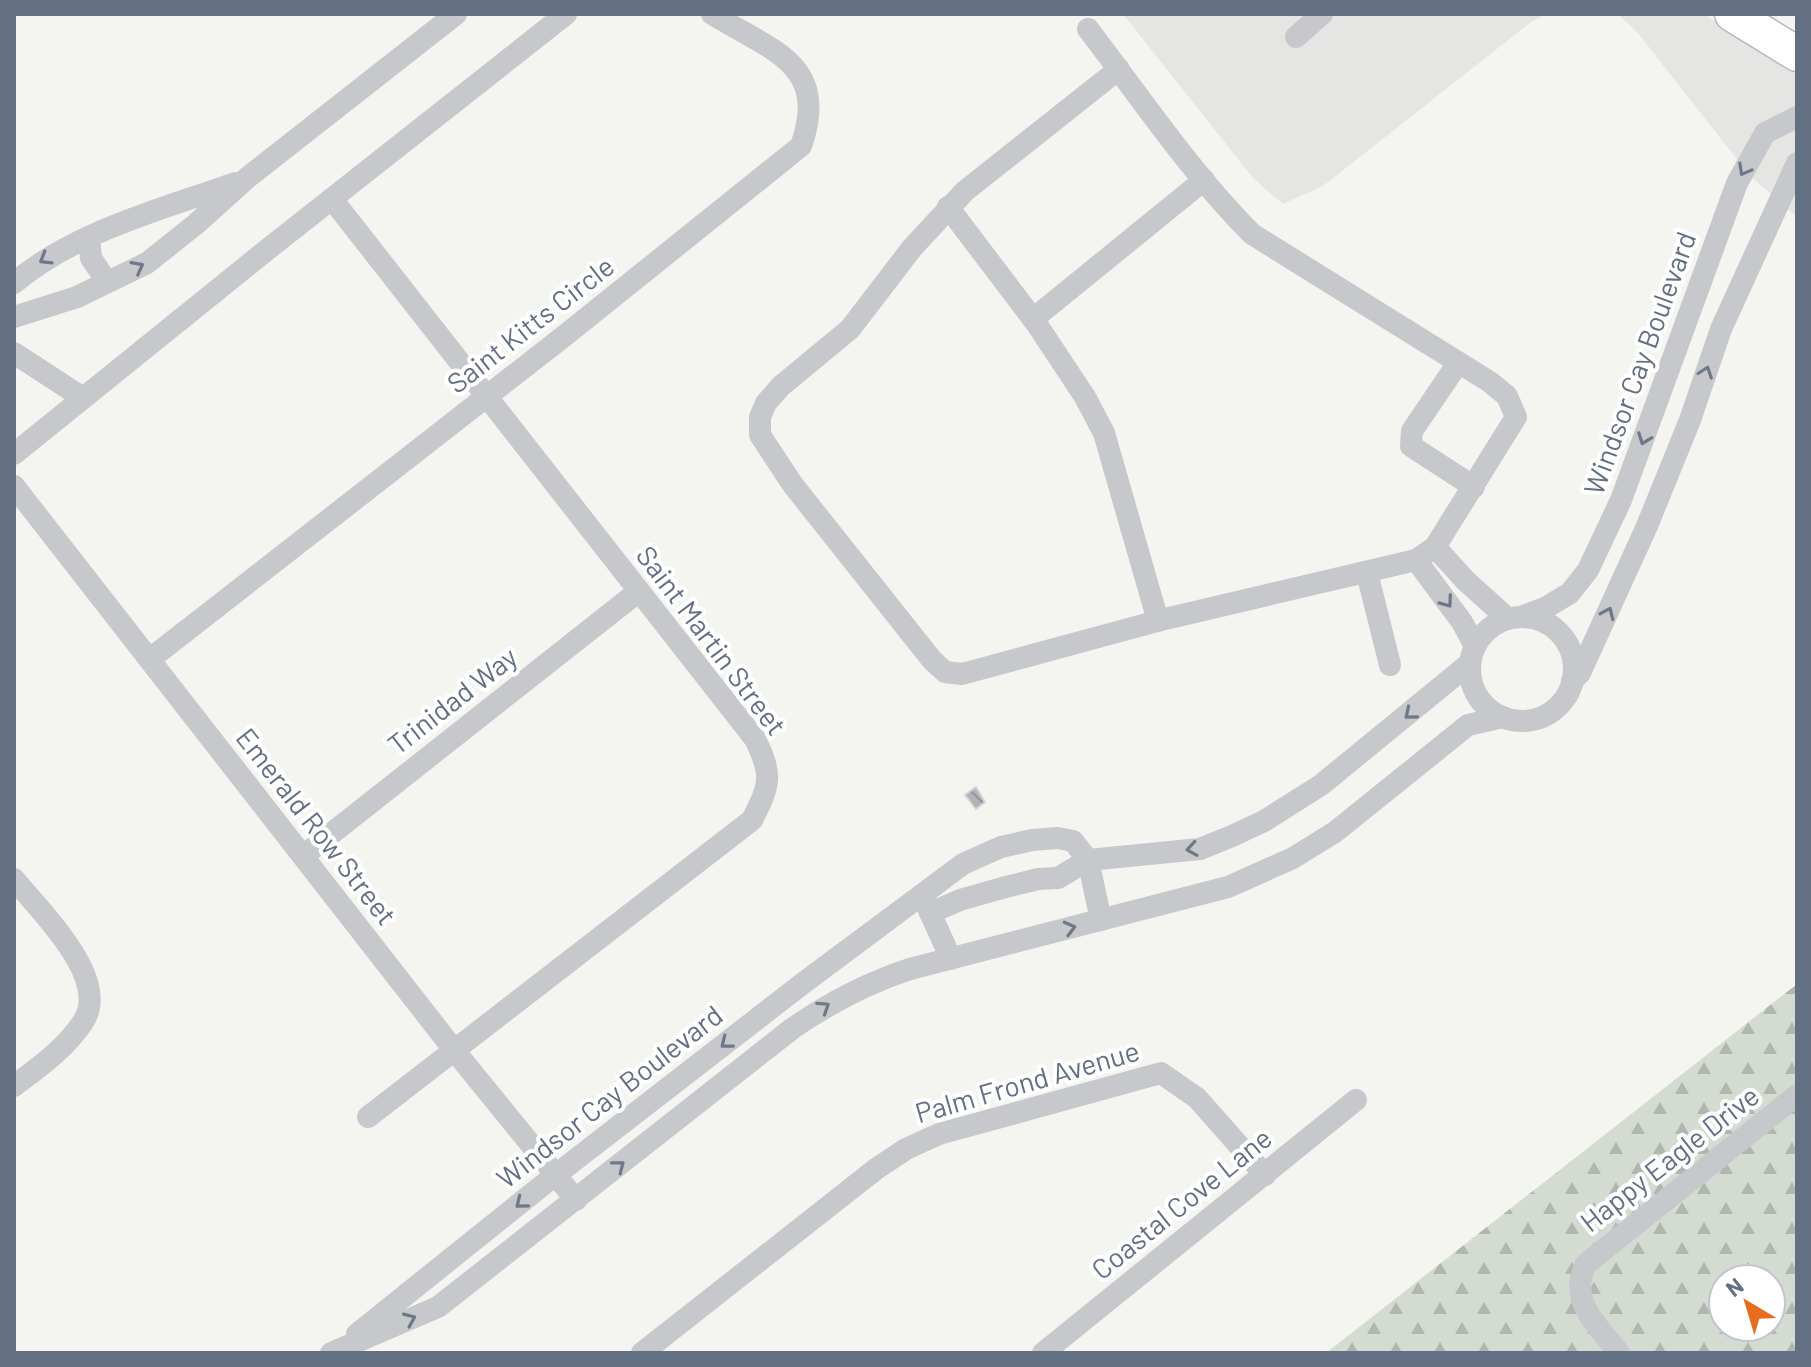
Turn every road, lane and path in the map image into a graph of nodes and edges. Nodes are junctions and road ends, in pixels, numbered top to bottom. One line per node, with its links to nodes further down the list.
1 (456, 14): 12 (street)
2 (566, 14): 14 (street)
3 (712, 14): 24 (street, Saint Kitts Circle)
4 (1322, 14): 7 (street)
5 (1732, 14): 8 (highway)
6 (1088, 29): 9 (street)
7 (1296, 37)
8 (1797, 54)
9 (1119, 69): 13 (street); 15 (street)
10 (1797, 117): 23 (street, Windsor Cay Boulevard, one-way to 23)
11 (1797, 163): 26 (street, Windsor Cay Boulevard, one-way to 11)
12 (247, 178): 16 (street); 17 (street, one-way to 12)
13 (1204, 180): 20 (street); 22 (street)
14 (332, 199): 24 (street, Saint Martin Street); 25 (street)
15 (948, 207): 20 (street); 35 (street)
16 (89, 237): 17 (street); 18 (street, one-way to 18)
17 (107, 282): 19 (street)
18 (14, 283)
19 (14, 317)
20 (1033, 319): 35 (street)
21 (14, 353): 25 (street)
22 (1458, 363): 29 (street); 29 (street)
23 (1662, 391): 26 (street); 34 (street, Windsor Cay Boulevard, one-way to 34)
24 (487, 397): 33 (street, Saint Martin Street); 37 (street, Saint Kitts Circle)
25 (83, 398): 27 (street)
26 (1695, 404): 39 (street, Windsor Cay Boulevard, one-way to 26)
27 (14, 454)
28 (14, 486): 37 (street, Emerald Row Street)
29 (1474, 487): 30 (street)
30 (1435, 547): 31 (street); 34 (street)
31 (1416, 560): 32 (street); 36 (street, one-way to 36)
32 (1367, 573): 35 (street); 38 (street)
33 (639, 591): 41 (street, Trinidad Way); 47 (street, Saint Martin Street)
34 (1514, 618): 36 (street, Windsor Cay Boulevard); 39 (street)
35 (1158, 621)
36 (1473, 655): 40 (street); 42 (street, Windsor Cay Boulevard, one-way to 42)
37 (150, 659): 41 (street, Emerald Row Street)
38 (1390, 665)
39 (1572, 681): 40 (street, Windsor Cay Boulevard)
40 (1503, 717): 45 (street, Windsor Cay Boulevard)
41 (303, 856): 47 (street, Emerald Row Street)
42 (1088, 860): 44 (street, Windsor Cay Boulevard); 44 (street, Windsor Cay Boulevard); 45 (street)
43 (14, 879): 48 (street)
44 (926, 904): 46 (street); 53 (street, Windsor Cay Boulevard, one-way to 53)
45 (1101, 920): 46 (street, Windsor Cay Boulevard, one-way to 45)
46 (951, 959): 54 (street, Windsor Cay Boulevard, one-way to 46)
47 (454, 1050): 51 (street, Saint Martin Street); 53 (street, Emerald Row Street)
48 (14, 1086)
49 (1797, 1095): 58 (street, Happy Eagle Drive)
50 (1356, 1100): 52 (street, Coastal Cove Lane)
51 (368, 1117)
52 (1265, 1175): 56 (street, Palm Frond Avenue); 57 (street, Coastal Cove Lane)
53 (554, 1176): 54 (street, Emerald Row Street); 55 (street, Windsor Cay Boulevard, one-way to 55)
54 (576, 1200): 55 (street, Windsor Cay Boulevard, one-way to 54)
55 (334, 1352)
56 (642, 1353)
57 (1043, 1353)
58 (1619, 1353)

